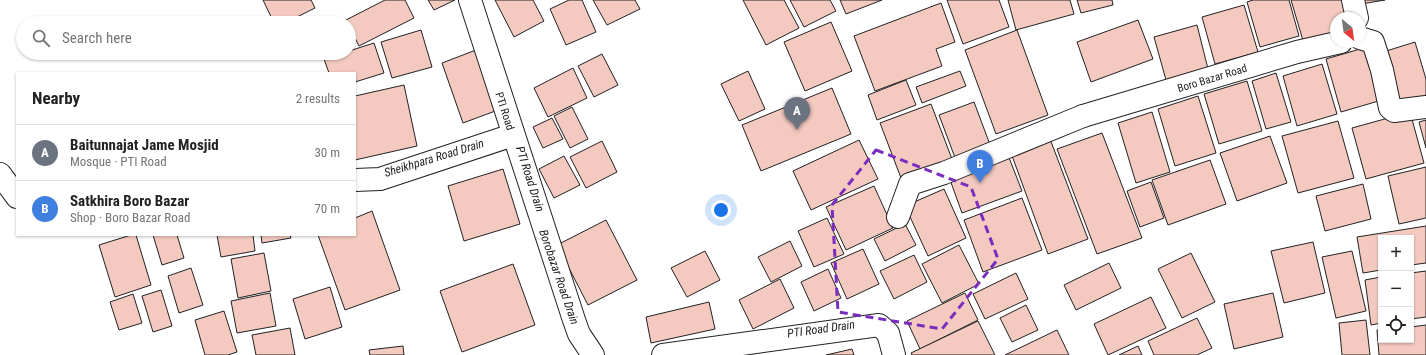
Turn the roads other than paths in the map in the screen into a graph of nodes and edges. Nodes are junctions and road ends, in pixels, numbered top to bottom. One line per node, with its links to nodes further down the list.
1 (470, 0): 7 (main road, PTI Road)
2 (1353, 0): 3 (main road)
3 (1354, 12)
4 (1366, 39): 6 (main road)
5 (1330, 42): 11 (main road, Boro Bazar Road)
6 (1426, 107)
7 (513, 135): 9 (main road); 12 (main road, PTI Road)
8 (0, 174): 10 (main road)
9 (356, 180)
10 (16, 196)
11 (898, 217)
12 (593, 355)
13 (663, 355): 14 (main road)
14 (894, 355)

